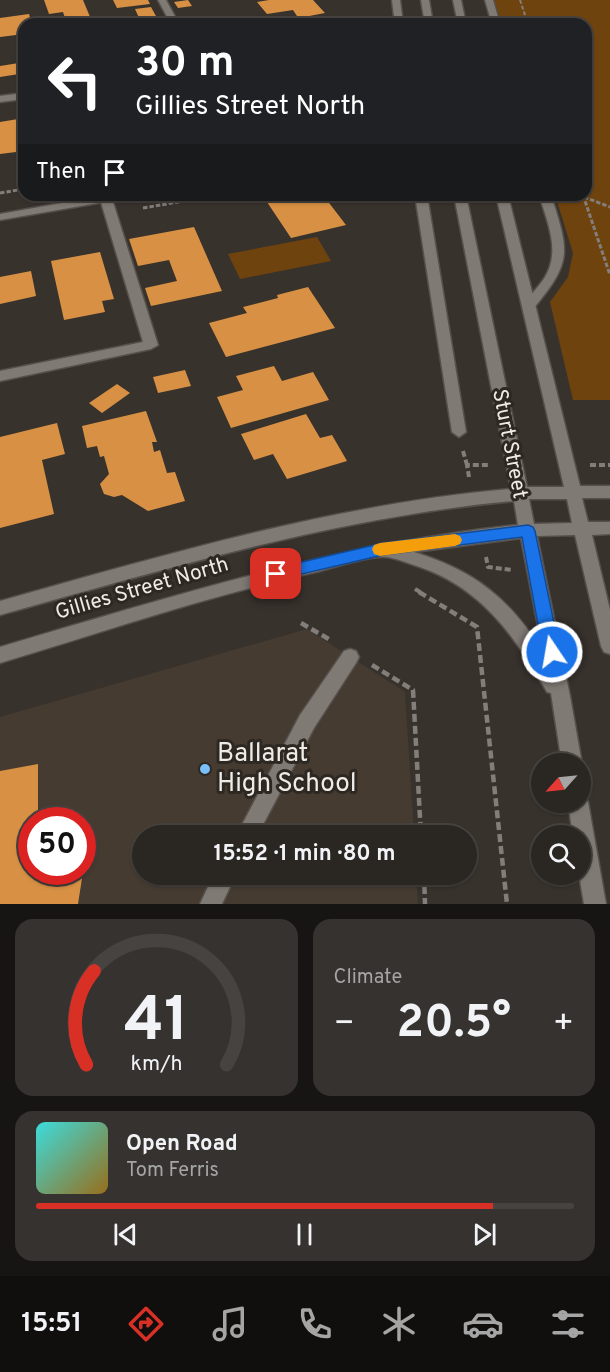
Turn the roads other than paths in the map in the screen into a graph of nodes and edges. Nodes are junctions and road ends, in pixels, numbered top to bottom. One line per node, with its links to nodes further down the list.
1 (162, 0): 6 (main road)
2 (396, 0): 7 (main road)
3 (425, 0): 8 (main road)
4 (457, 0): 9 (main road)
5 (489, 0): 10 (main road)
6 (172, 18)
7 (398, 18)
8 (428, 18)
9 (461, 18)
10 (494, 18)
11 (18, 97): 12 (main road)
12 (0, 99)
13 (94, 201): 19 (main road)
14 (107, 201): 21 (main road)
15 (422, 201): 22 (main road)
16 (461, 201): 25 (main road, Sturt Street)
17 (503, 201): 20 (main road)
18 (547, 201): 20 (main road)
19 (0, 217)
20 (528, 306): 23 (main road)
21 (0, 376)
22 (459, 432)
23 (573, 491): 24 (main road, Gillies Street North); 25 (main road, Gillies Street North); 26 (main road)
24 (610, 492)
25 (519, 495): 28 (main road, Sturt Street); 30 (main road, Gillies Street North)
26 (581, 528): 27 (main road, Gillies Street North); 28 (main road, Gillies Street North); 31 (main road)
27 (610, 528)
28 (528, 531): 29 (main road, Gillies Street North); 35 (main road, Sturt Street)
29 (383, 549): 33 (main road, Gillies Street North); 35 (main road)
30 (0, 608)
31 (606, 612): 32 (main road)
32 (610, 646)
33 (0, 655)
34 (350, 657): 38 (main road)
35 (561, 696): 36 (main road, Sturt Street)
36 (570, 753)
37 (580, 813): 41 (main road)
38 (252, 825)
39 (220, 885): 40 (main road)
40 (211, 904)
41 (595, 904)

